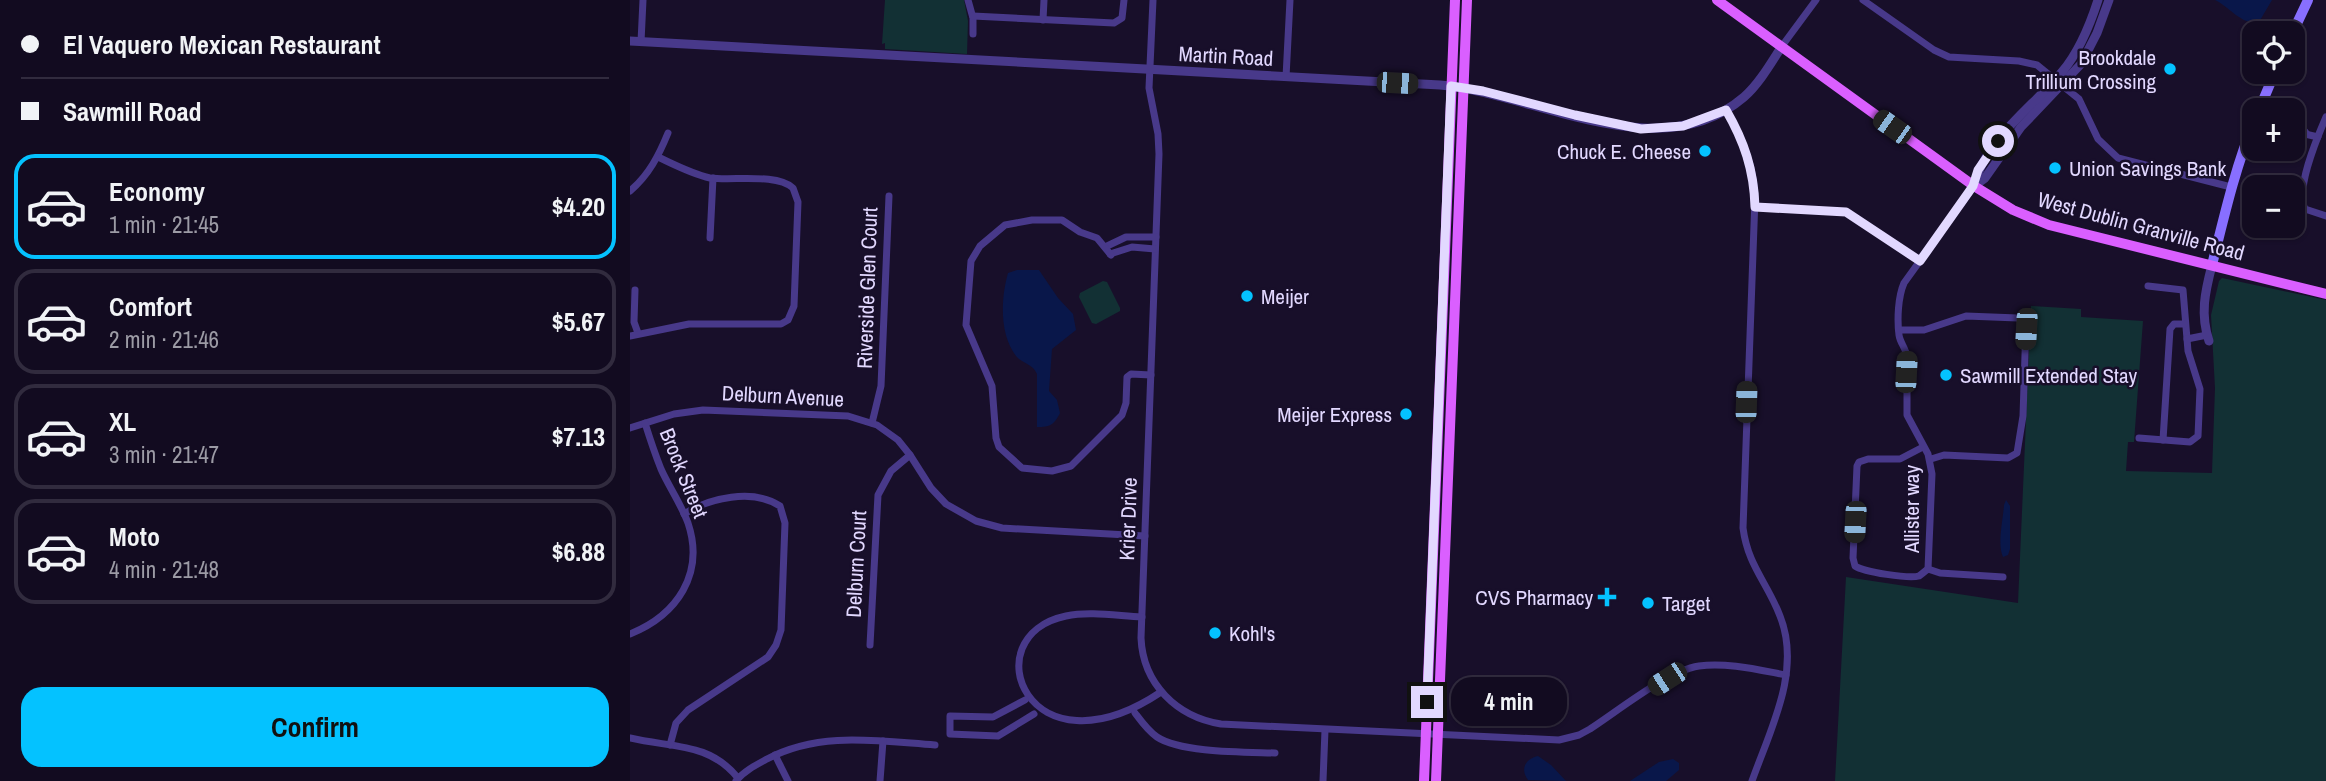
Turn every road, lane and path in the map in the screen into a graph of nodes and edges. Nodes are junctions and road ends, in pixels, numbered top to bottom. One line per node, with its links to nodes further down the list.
1 (643, 0): 20 (street)
2 (968, 0): 15 (street)
3 (1044, 0): 16 (street)
4 (1124, 0): 16 (street)
5 (1153, 0): 22 (street, Krier Drive)
6 (1290, 0): 23 (street)
7 (1455, 0): 25 (main road)
8 (1467, 0): 25 (main road)
9 (1717, 0): 21 (main road, West Dublin Granville Road)
10 (1816, 0): 21 (street)
11 (1863, 0): 24 (street)
12 (2098, 0): 24 (street)
13 (2109, 0): 24 (street)
14 (2308, 0): 17 (main road)
15 (973, 16): 16 (street); 18 (street)
16 (1043, 20)
17 (2298, 21)
18 (973, 33)
19 (630, 41): 20 (street, Martin Road)
20 (641, 42): 22 (street, Martin Road)
21 (1782, 46): 26 (street, Martin Road); 34 (main road, West Dublin Granville Road)
22 (1150, 70): 23 (street, Martin Road); 40 (street, Krier Drive)
23 (1286, 77): 25 (street, Martin Road)
24 (2060, 81): 34 (street); 35 (street)
25 (1457, 87): 26 (street, Martin Road); 76 (main road)
26 (1726, 110): 38 (street)
27 (2326, 117): 30 (street)
28 (668, 133): 32 (street)
29 (2306, 133): 30 (street)
30 (2318, 137): 39 (street)
31 (2242, 156): 35 (main road)
32 (658, 157): 33 (street); 36 (street)
33 (713, 178): 41 (street); 51 (street)
34 (1973, 186): 44 (street, Allister way); 45 (main road, West Dublin Granville Road)
35 (2231, 187): 45 (main road)
36 (630, 191)
37 (889, 196): 56 (street, Riverside Glen Court)
38 (1755, 207): 44 (street); 70 (street)
39 (2323, 215)
40 (1156, 237): 42 (street); 43 (street, Krier Drive)
41 (710, 238)
42 (1105, 247): 43 (street); 54 (street)
43 (1155, 249): 54 (street, Krier Drive)
44 (1920, 261): 50 (street, Allister way)
45 (2213, 265): 48 (main road, West Dublin Granville Road); 52 (street)
46 (2148, 286): 49 (street)
47 (635, 289): 51 (street)
48 (2326, 294)
49 (2184, 324): 53 (street); 59 (street)
50 (1899, 330): 60 (street, Allister way); 62 (street)
51 (634, 335)
52 (2208, 338): 53 (street)
53 (2187, 339): 59 (street)
54 (1151, 375): 64 (street, Krier Drive)
55 (645, 423): 56 (street, Delburn Avenue); 57 (street, Delburn Avenue); 63 (street, Brock Street)
56 (872, 423): 61 (street, Delburn Avenue)
57 (630, 428)
58 (2139, 438): 59 (street)
59 (2163, 440)
60 (1923, 447): 62 (street, Allister way); 65 (street)
61 (910, 455): 64 (street, Delburn Avenue); 69 (street, Delburn Court)
62 (1931, 459): 65 (street, Allister way)
63 (684, 514): 68 (street, Brock Street); 79 (street)
64 (1145, 536): 67 (street, Krier Drive)
65 (1928, 569): 66 (street)
66 (2003, 577)
67 (1142, 617): 71 (street, Krier Drive); 72 (street)
68 (630, 634)
69 (870, 645)
70 (1786, 675): 76 (street, Krier Drive); 89 (street)
71 (1161, 692): 73 (street); 75 (street, Krier Drive)
72 (1025, 700): 72 (street)
73 (1135, 713): 74 (street); 81 (street)
74 (1121, 722)
75 (1325, 730): 76 (street, Krier Drive); 86 (street)
76 (1432, 735): 87 (main road); 88 (main road)
77 (630, 738): 79 (street)
78 (883, 741): 80 (street); 82 (street); 85 (street)
79 (670, 745): 83 (street)
80 (936, 745)
81 (1275, 753)
82 (775, 755): 83 (street); 84 (street)
83 (737, 779)
84 (788, 781)
85 (880, 781)
86 (1324, 781)
87 (1424, 781)
88 (1436, 781)
89 (1752, 781)

